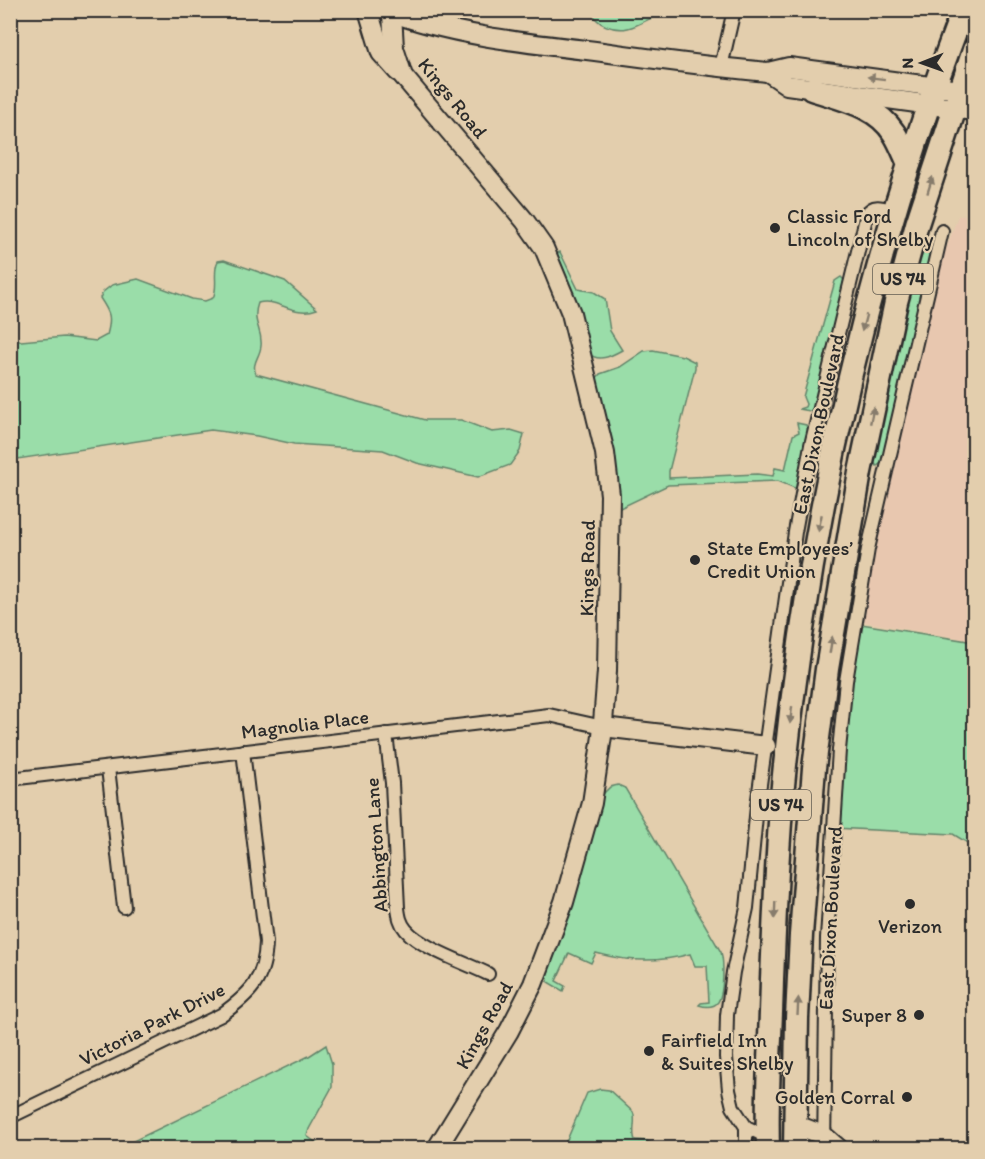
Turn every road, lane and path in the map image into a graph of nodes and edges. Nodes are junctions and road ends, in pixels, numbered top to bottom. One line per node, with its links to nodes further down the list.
1 (368, 10): 8 (street)
2 (734, 10): 6 (street)
3 (963, 10): 10 (highway, East Dixon Boulevard / US 74)
4 (389, 12): 6 (street); 8 (street, Kings Road)
5 (975, 50): 11 (highway, East Dixon Boulevard / US 74)
6 (721, 67): 7 (street)
7 (768, 72): 9 (street); 10 (street, one-way to 7)
8 (403, 76): 19 (street, Kings Road)
9 (812, 89): 10 (street); 12 (highway)
10 (931, 96): 11 (street); 12 (highway, East Dixon Boulevard / US 74)
11 (966, 100): 17 (highway, East Dixon Boulevard / US 74, one-way to 11)
12 (909, 164): 13 (highway, East Dixon Boulevard / US 74)
13 (894, 211): 15 (street, East Dixon Boulevard); 16 (highway, East Dixon Boulevard / US 74, one-way to 16)
14 (942, 231): 18 (street, East Dixon Boulevard)
15 (819, 410): 16 (street); 21 (street, East Dixon Boulevard)
16 (842, 416): 26 (highway, East Dixon Boulevard / US 74, one-way to 26)
17 (860, 472): 18 (street); 29 (highway, East Dixon Boulevard / US 74, one-way to 17)
18 (885, 477): 31 (street, East Dixon Boulevard)
19 (603, 727): 20 (street, Magnolia Place); 21 (street); 33 (street, Kings Road)
20 (386, 734): 22 (street, Magnolia Place); 27 (street, Abbington Lane)
21 (766, 746): 30 (street, East Dixon Boulevard)
22 (243, 751): 23 (street, Magnolia Place); 28 (street, Victoria Park Drive)
23 (108, 768): 24 (street, Magnolia Place); 25 (street)
24 (10, 779)
25 (124, 907)
26 (773, 969): 29 (highway); 32 (highway, East Dixon Boulevard / US 74)
27 (488, 974)
28 (10, 1117)
29 (794, 1124): 31 (street); 35 (highway, East Dixon Boulevard / US 74)
30 (746, 1127): 32 (street, East Dixon Boulevard); 34 (street, East Dixon Boulevard)
31 (824, 1142): 36 (street)
32 (773, 1145)
33 (437, 1149)
34 (746, 1149)
35 (795, 1149)
36 (838, 1149)

